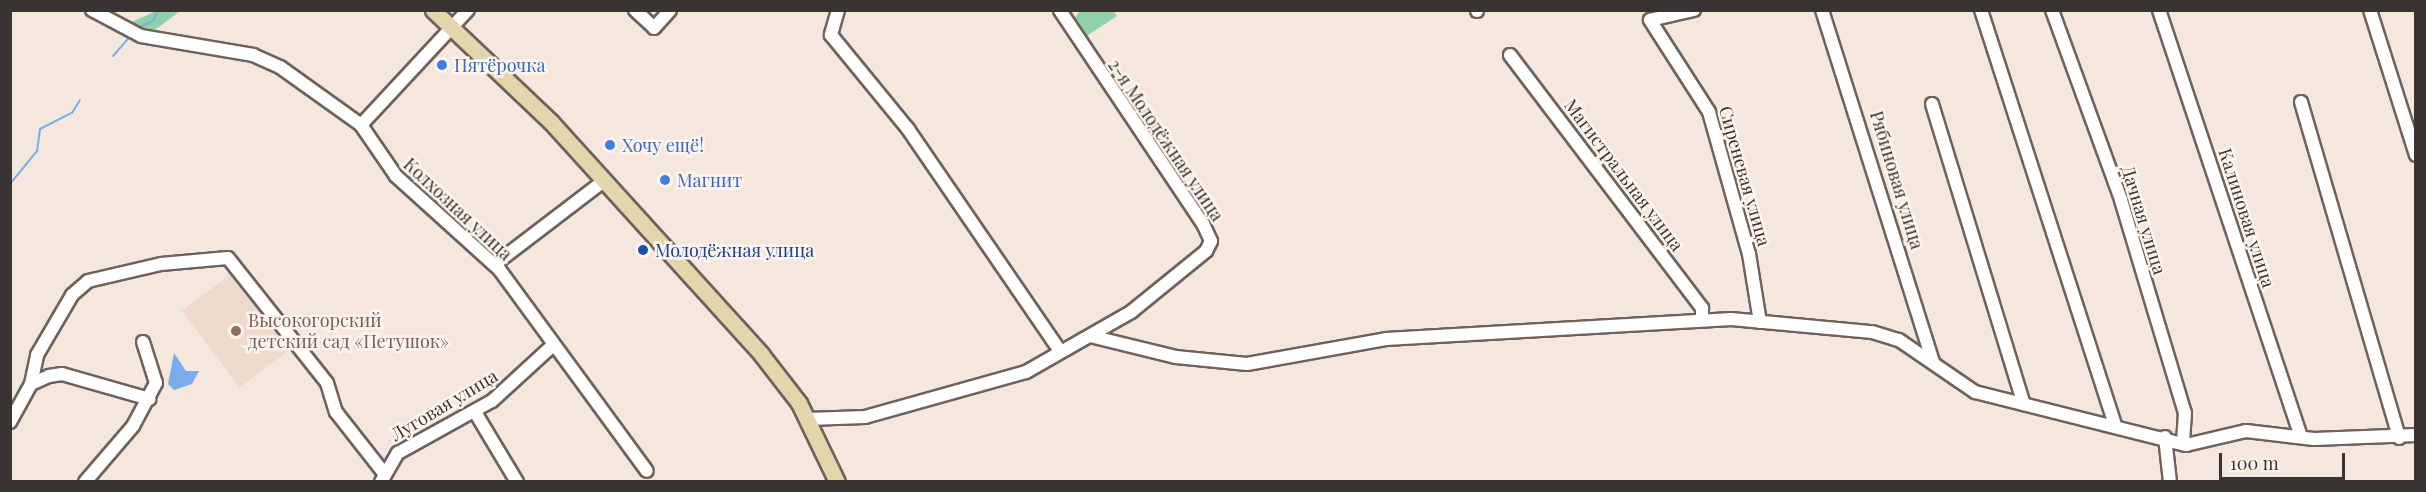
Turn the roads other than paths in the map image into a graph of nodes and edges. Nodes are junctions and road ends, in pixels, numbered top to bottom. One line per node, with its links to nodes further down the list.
1 (92, 10): 18 (street, Колхозная улица)
2 (433, 10): 14 (main road)
3 (468, 10): 14 (street)
4 (635, 10): 5 (street)
5 (670, 10)
6 (838, 10): 27 (street)
7 (1060, 10): 24 (street, 2-я Молодёжная улица)
8 (1694, 10): 23 (street, Сиреневая улица)
9 (1822, 10): 28 (street, Рябиновая улица)
10 (1981, 10): 35 (street)
11 (2052, 10): 40 (street, Дачная улица)
12 (2159, 10): 38 (street, Калиновая улица)
13 (2370, 10): 19 (street)
14 (453, 28): 18 (street); 20 (main road)
15 (1510, 55): 22 (street, Магистральная улица)
16 (2301, 102): 39 (street)
17 (1932, 104): 31 (street)
18 (361, 125): 21 (street, Колхозная улица)
19 (2415, 155)
20 (604, 180): 21 (street); 33 (main road)
21 (495, 264): 26 (street, Колхозная улица)
22 (1702, 320): 23 (street); 24 (street)
23 (1760, 322): 28 (street)
24 (1090, 336): 27 (street, 2-я Молодёжная улица)
25 (143, 342): 30 (street)
26 (552, 346): 32 (street, Луговая улица); 41 (street, Колхозная улица)
27 (1060, 351): 33 (street, 2-я Молодёжная улица)
28 (1933, 362): 31 (street)
29 (31, 384): 30 (street); 34 (street, Луговая улица); 42 (street, Луговая улица)
30 (149, 399): 43 (street)
31 (2024, 404): 35 (street)
32 (475, 412): 42 (street, Луговая улица); 44 (street)
33 (808, 419): 45 (main road)
34 (10, 422)
35 (2115, 424): 37 (street)
36 (2415, 435): 39 (street)
37 (2165, 437): 40 (street); 46 (street)
38 (2301, 437): 39 (street); 40 (street)
39 (2399, 438)
40 (2183, 444)
41 (647, 471)
42 (382, 477)
43 (85, 482)
44 (517, 482)
45 (837, 482)
46 (2170, 482)

